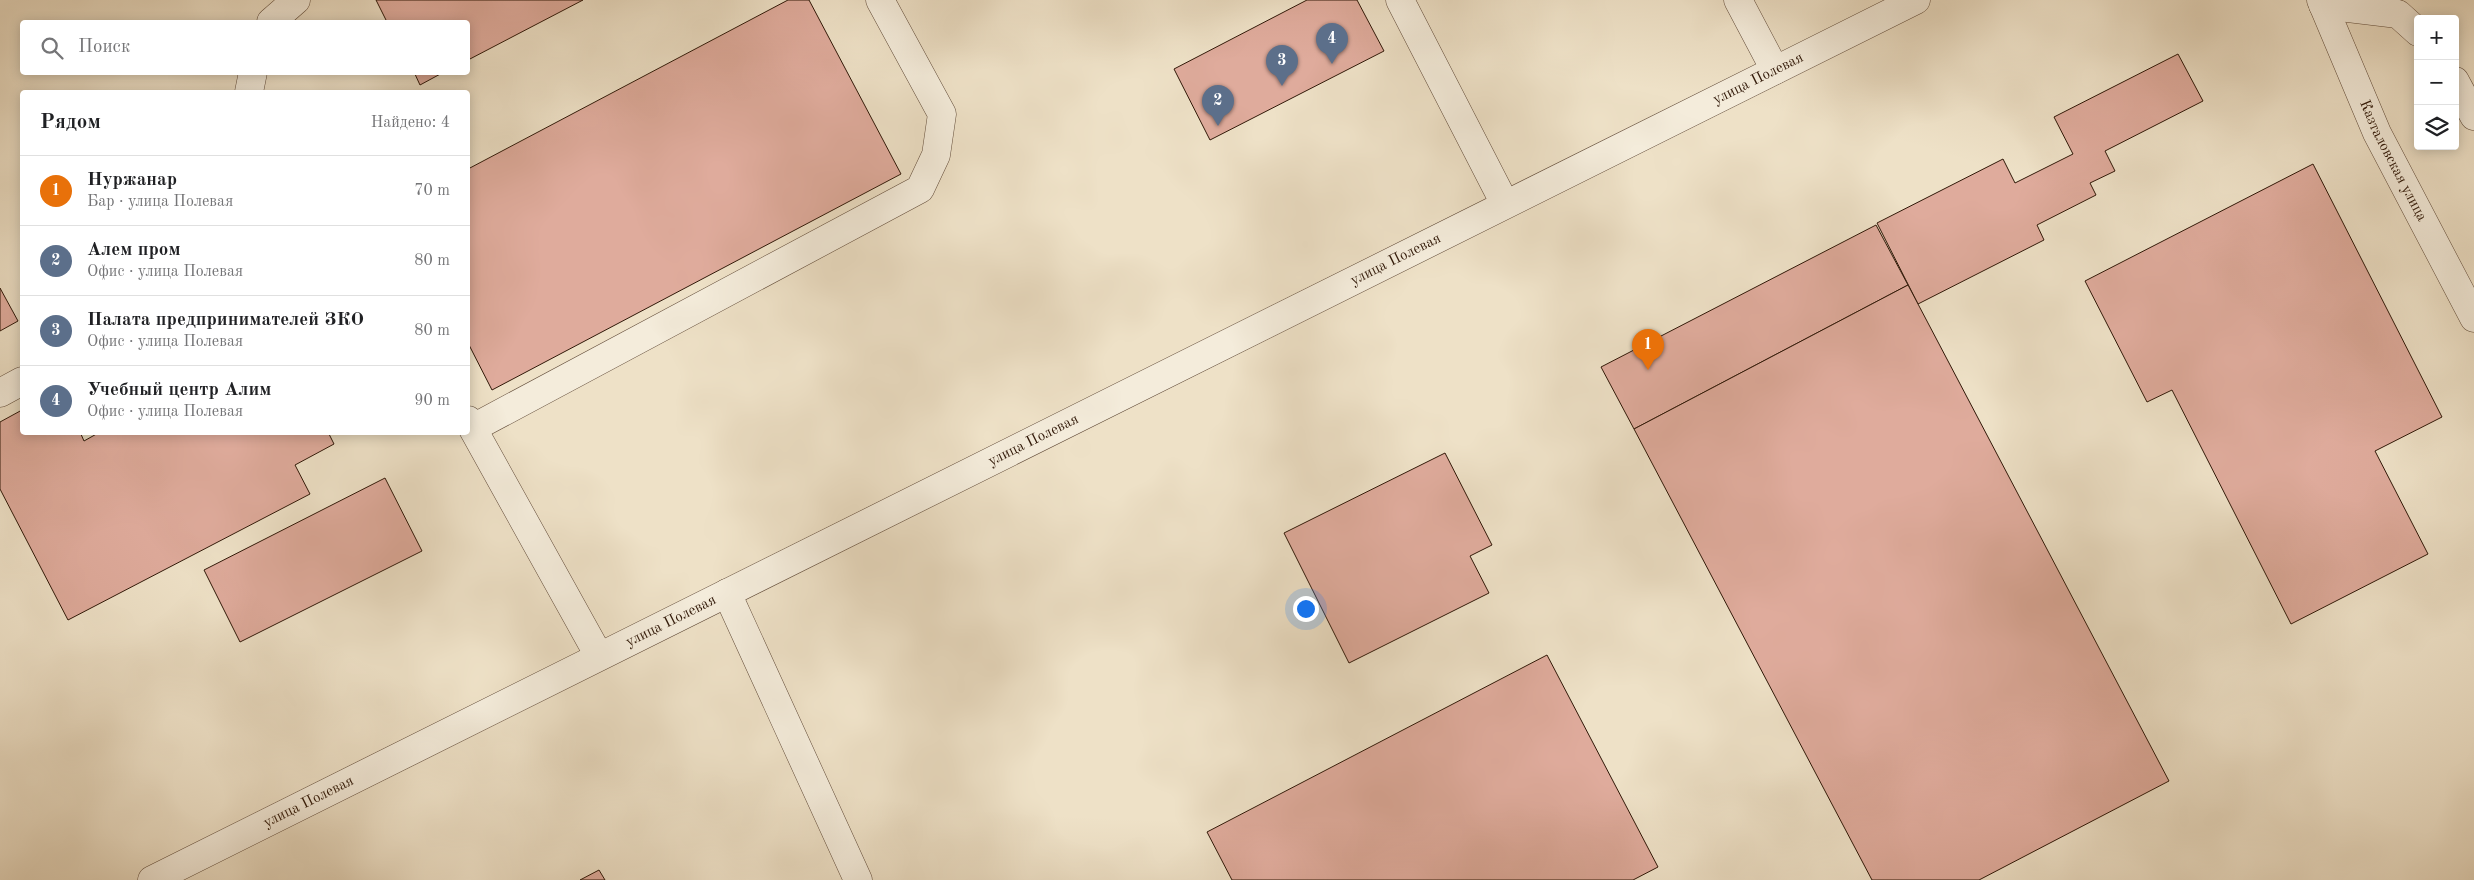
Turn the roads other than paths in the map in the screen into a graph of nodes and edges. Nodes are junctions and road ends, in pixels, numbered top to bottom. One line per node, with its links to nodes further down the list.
1 (296, 0): 7 (street)
2 (880, 0): 18 (street)
3 (1400, 0): 14 (street)
4 (1738, 0): 9 (street)
5 (1916, 0): 9 (street, улица Полевая)
6 (2322, 3): 8 (street); 15 (street, Казталовская улица)
7 (274, 20)
8 (2414, 28)
9 (1775, 70): 14 (street, улица Полевая)
10 (252, 75): 12 (street)
11 (2459, 88): 13 (street)
12 (249, 90)
13 (2474, 116)
14 (1506, 204): 19 (street, улица Полевая)
15 (2474, 318)
16 (20, 382): 17 (street)
17 (0, 393)
18 (470, 424): 20 (street)
19 (726, 593): 20 (street, улица Полевая); 22 (street)
20 (600, 656): 21 (street, улица Полевая)
21 (152, 880)
22 (858, 880)

